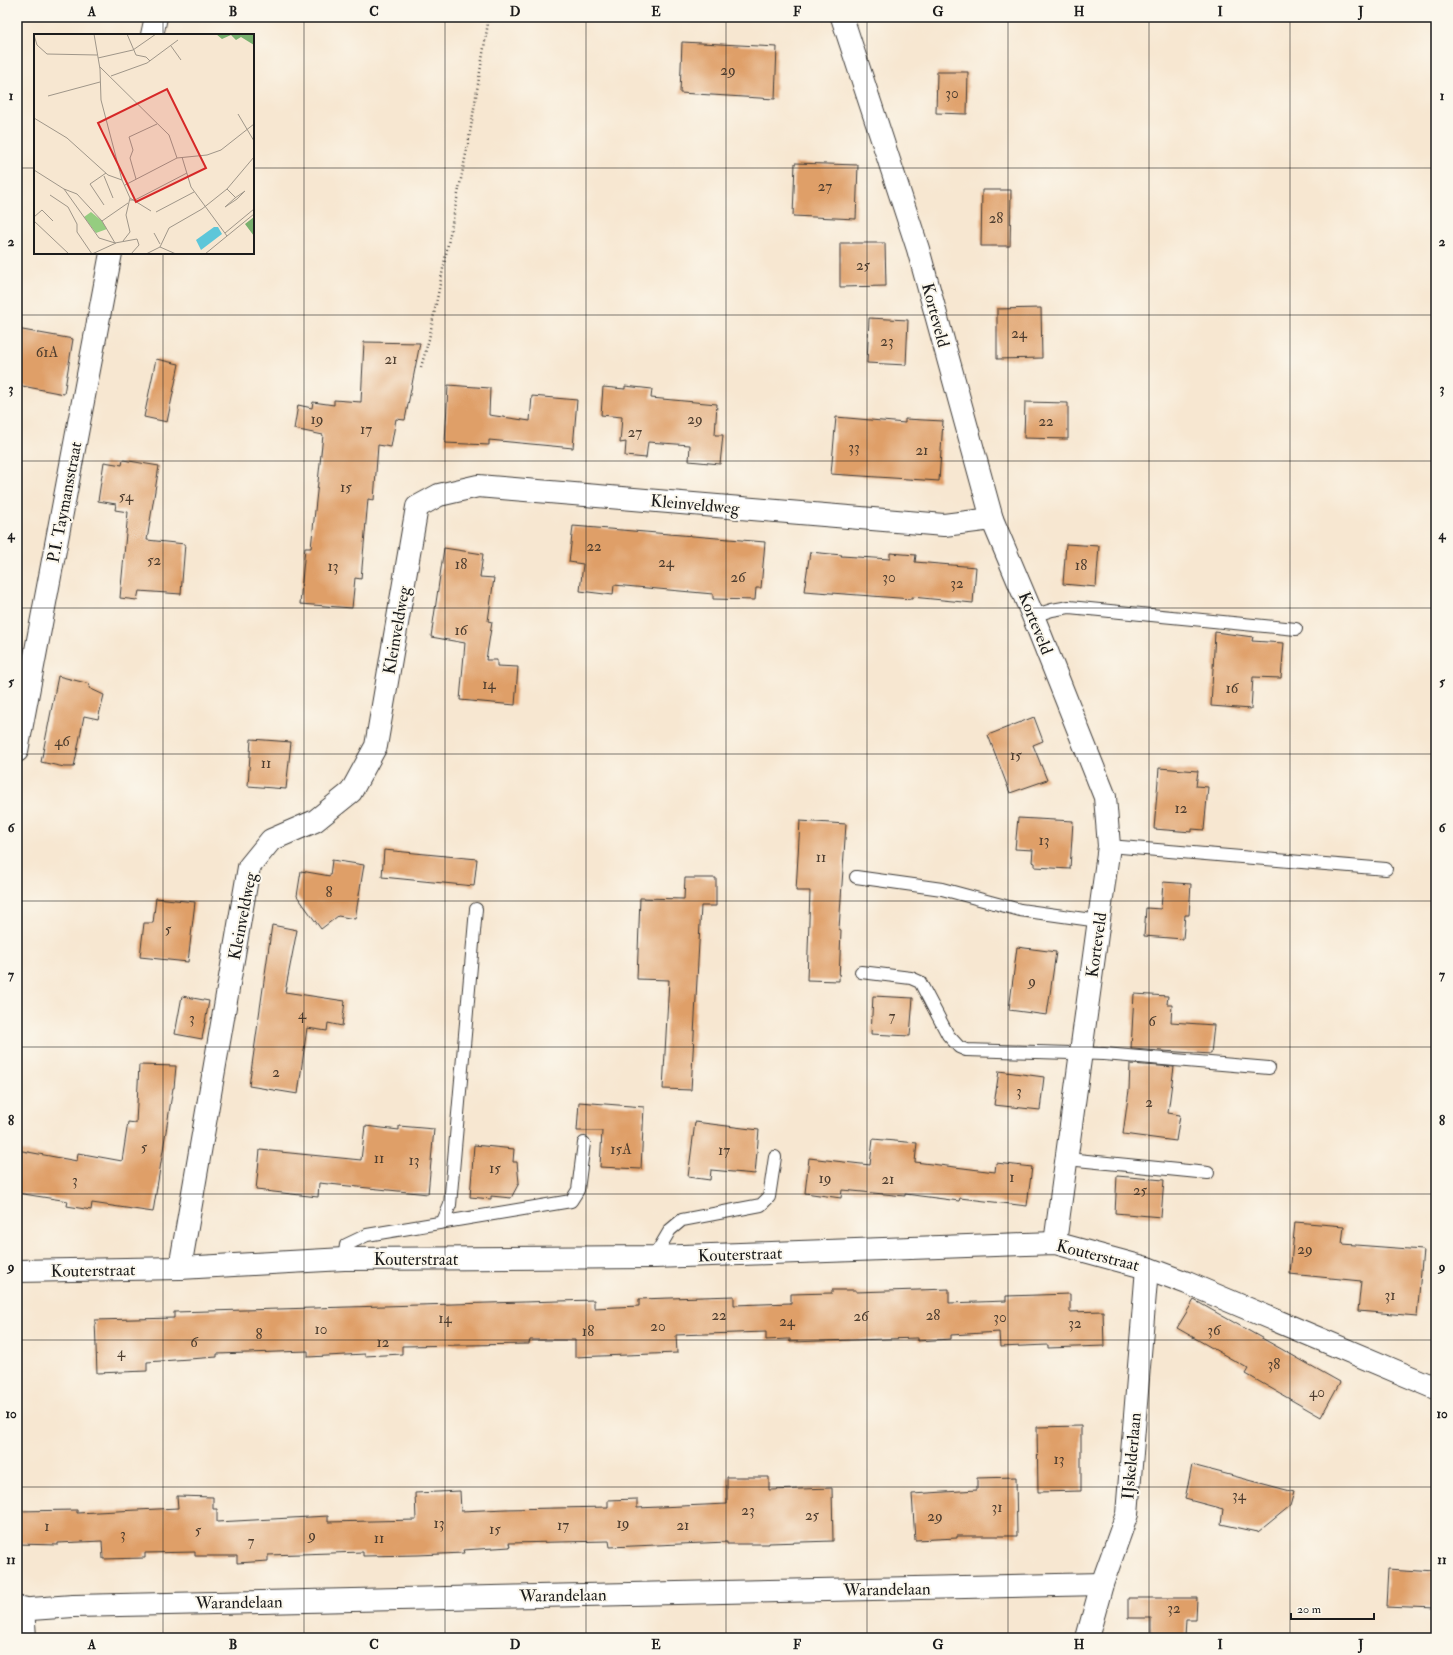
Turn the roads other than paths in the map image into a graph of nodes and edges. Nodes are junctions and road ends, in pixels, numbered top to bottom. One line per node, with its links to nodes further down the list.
1 (156, 17): 3 (street)
2 (842, 17): 5 (street, Korteveld)
3 (152, 34)
4 (111, 254): 8 (street, P.I. Taymansstraat)
5 (992, 519): 6 (street, Korteveld); 25 (street, Kleinveldweg)
6 (1033, 616): 7 (lane); 9 (street, Korteveld)
7 (1296, 629)
8 (17, 751)
9 (1109, 846): 10 (lane); 13 (street, Korteveld)
10 (1386, 869)
11 (856, 876): 13 (lane)
12 (476, 909): 21 (lane)
13 (1099, 921): 15 (street, Korteveld)
14 (861, 972): 15 (lane)
15 (1081, 1053): 16 (lane); 19 (street, Korteveld)
16 (1269, 1068)
17 (584, 1143): 21 (lane)
18 (775, 1157): 23 (lane)
19 (1067, 1159): 20 (lane); 22 (street, Korteveld)
20 (1208, 1173)
21 (442, 1221): 24 (lane)
22 (1055, 1243): 23 (street, Kouterstraat); 26 (street, Kouterstraat)
23 (654, 1257): 24 (street, Kouterstraat)
24 (344, 1259): 25 (street, Kouterstraat)
25 (180, 1268): 27 (street, Kouterstraat)
26 (1147, 1268): 28 (street, Kouterstraat); 29 (street, IJskelderlaan)
27 (17, 1271)
28 (1436, 1388)
29 (1102, 1584): 30 (street, Warandelaan); 32 (street, IJskelderlaan)
30 (19, 1607): 31 (street)
31 (24, 1638)
32 (1087, 1638)

